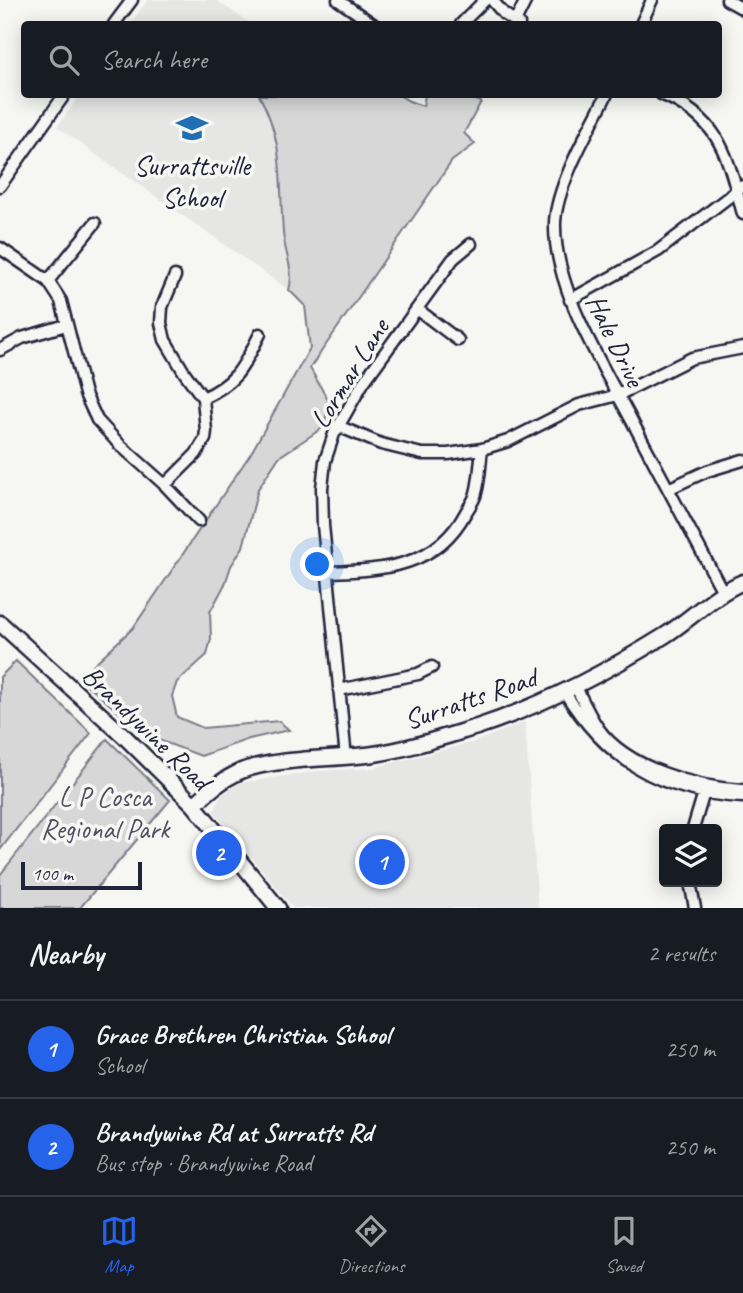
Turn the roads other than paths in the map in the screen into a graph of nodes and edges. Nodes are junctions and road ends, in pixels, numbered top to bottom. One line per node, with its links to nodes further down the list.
1 (132, 0): 9 (street)
2 (338, 0): 10 (street)
3 (485, 0): 11 (street)
4 (492, 0): 12 (street)
5 (526, 0): 13 (street)
6 (652, 0): 14 (street)
7 (727, 0): 8 (street)
8 (743, 9)
9 (116, 21)
10 (369, 21)
11 (464, 21)
12 (515, 21)
13 (517, 21)
14 (642, 21)
15 (62, 98): 18 (street)
16 (605, 98): 26 (street, Hale Drive)
17 (669, 98): 19 (street)
18 (0, 187)
19 (740, 189): 20 (street); 26 (street)
20 (743, 214)
21 (94, 223): 25 (street)
22 (471, 244): 27 (street, Lormar Lane)
23 (0, 248): 25 (street)
24 (175, 276): 34 (street)
25 (48, 281): 28 (street)
26 (570, 300): 33 (street, Hale Drive)
27 (417, 309): 30 (street); 35 (street, Lormar Lane)
28 (66, 325): 32 (street); 38 (street)
29 (260, 334): 34 (street)
30 (458, 340)
31 (743, 348): 33 (street)
32 (0, 350)
33 (618, 395): 36 (street); 39 (street, Hale Drive)
34 (203, 398): 38 (street)
35 (338, 426): 36 (street); 41 (street, Lormar Lane)
36 (482, 449): 41 (street)
37 (743, 460): 39 (street)
38 (165, 485): 40 (street)
39 (668, 489): 43 (street, Hale Drive)
40 (200, 521)
41 (329, 572): 47 (street, Lormar Lane)
42 (743, 582): 43 (main road, Surratts Road)
43 (723, 592): 46 (main road, Surratts Road)
44 (0, 623): 52 (main road, Brandywine Road)
45 (432, 667): 47 (street)
46 (569, 688): 48 (main road, Surratts Road); 49 (street)
47 (339, 690): 48 (street, Lormar Lane)
48 (346, 758): 52 (main road, Surratts Road)
49 (705, 789): 50 (street); 51 (street); 53 (street)
50 (743, 790)
51 (743, 797)
52 (194, 805): 55 (main road, Brandywine Road)
53 (694, 824)
54 (691, 887): 56 (street)
55 (278, 908)
56 (695, 908)

